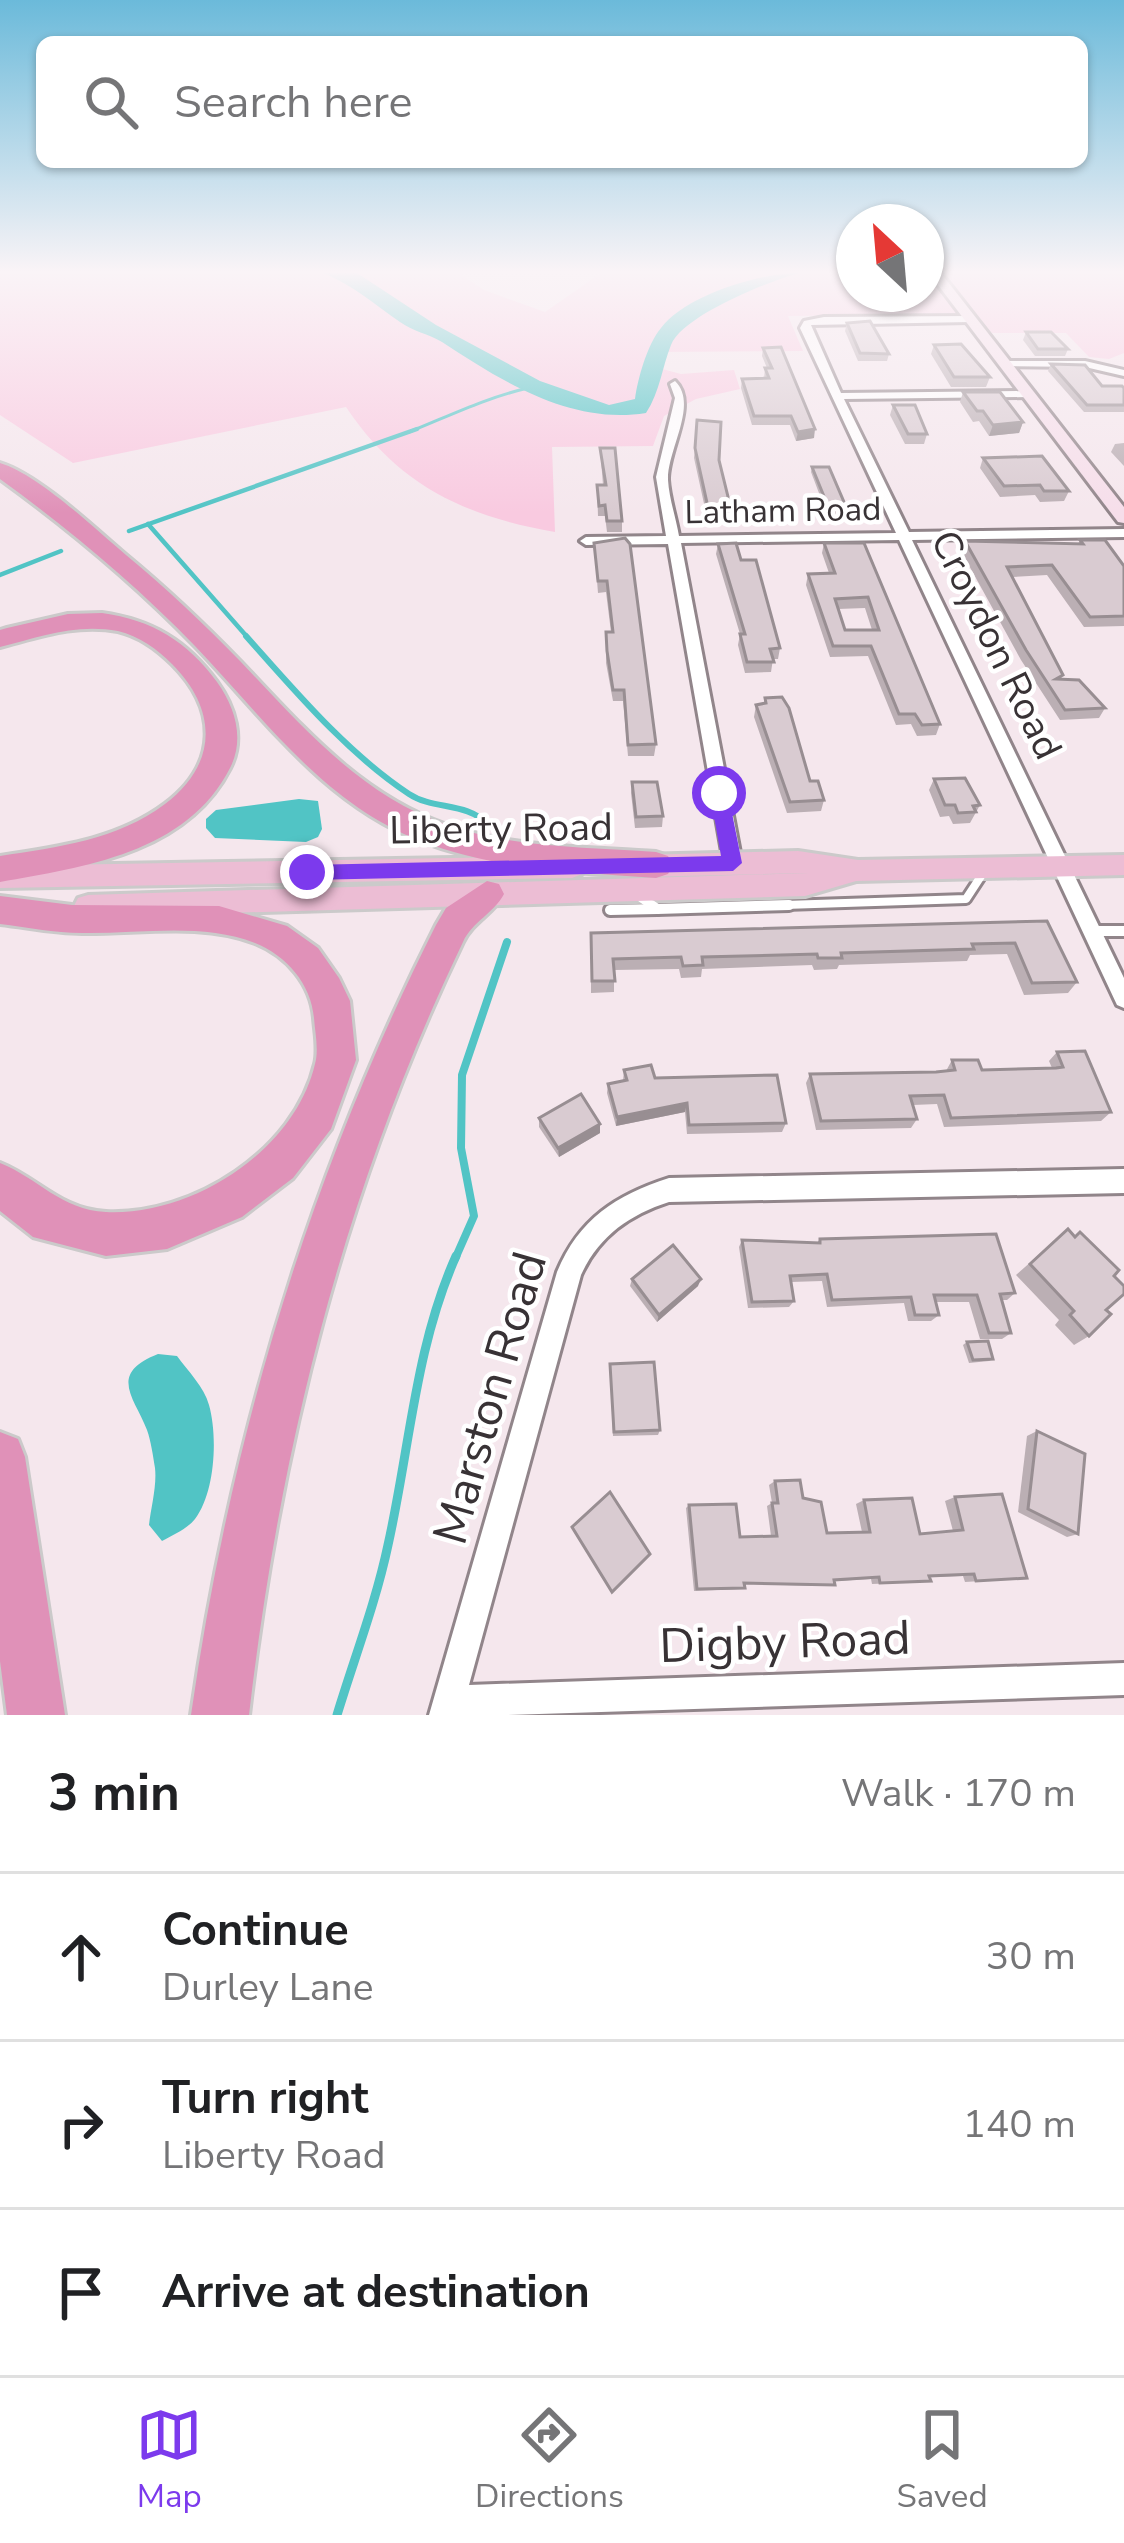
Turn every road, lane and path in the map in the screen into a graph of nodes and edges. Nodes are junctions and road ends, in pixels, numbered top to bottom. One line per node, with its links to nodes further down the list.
1 (817, 353): 7 (street, Croydon Road)
2 (995, 353): 3 (street)
3 (1003, 363): 4 (street); 6 (street)
4 (1124, 373)
5 (675, 384): 12 (street)
6 (1028, 394): 7 (street); 9 (street)
7 (838, 396): 11 (street, Croydon Road)
8 (0, 469): 16 (highway)
9 (1124, 518)
10 (1124, 533): 11 (street, Latham Road)
11 (903, 536): 12 (street, Latham Road); 18 (street, Croydon Road)
12 (671, 539): 13 (street, Latham Road); 15 (street)
13 (586, 541)
14 (0, 639): 21 (highway)
15 (733, 863): 16 (main road, Liberty Road); 20 (main road, Liberty Road)
16 (656, 865): 21 (main road, Liberty Road)
17 (1124, 865): 18 (main road, Liberty Road)
18 (1065, 866): 19 (main road, Liberty Road); 27 (street, Croydon Road)
19 (987, 868): 20 (main road, Liberty Road); 25 (lane)
20 (858, 871): 23 (main road, Liberty Road)
21 (0, 873)
22 (487, 893): 23 (main road, Liberty Road); 24 (main road, Liberty Road); 35 (highway)
23 (619, 900): 25 (lane); 25 (lane)
24 (0, 909): 30 (highway)
25 (657, 909)
26 (1124, 931): 27 (lane)
27 (1095, 932): 28 (street, Croydon Road)
28 (1124, 999)
29 (1124, 1181): 33 (street, Marston Road)
30 (0, 1184)
31 (0, 1457): 34 (highway)
32 (1124, 1679): 33 (street, Digby Road)
33 (448, 1708)
34 (36, 1715)
35 (220, 1715)

